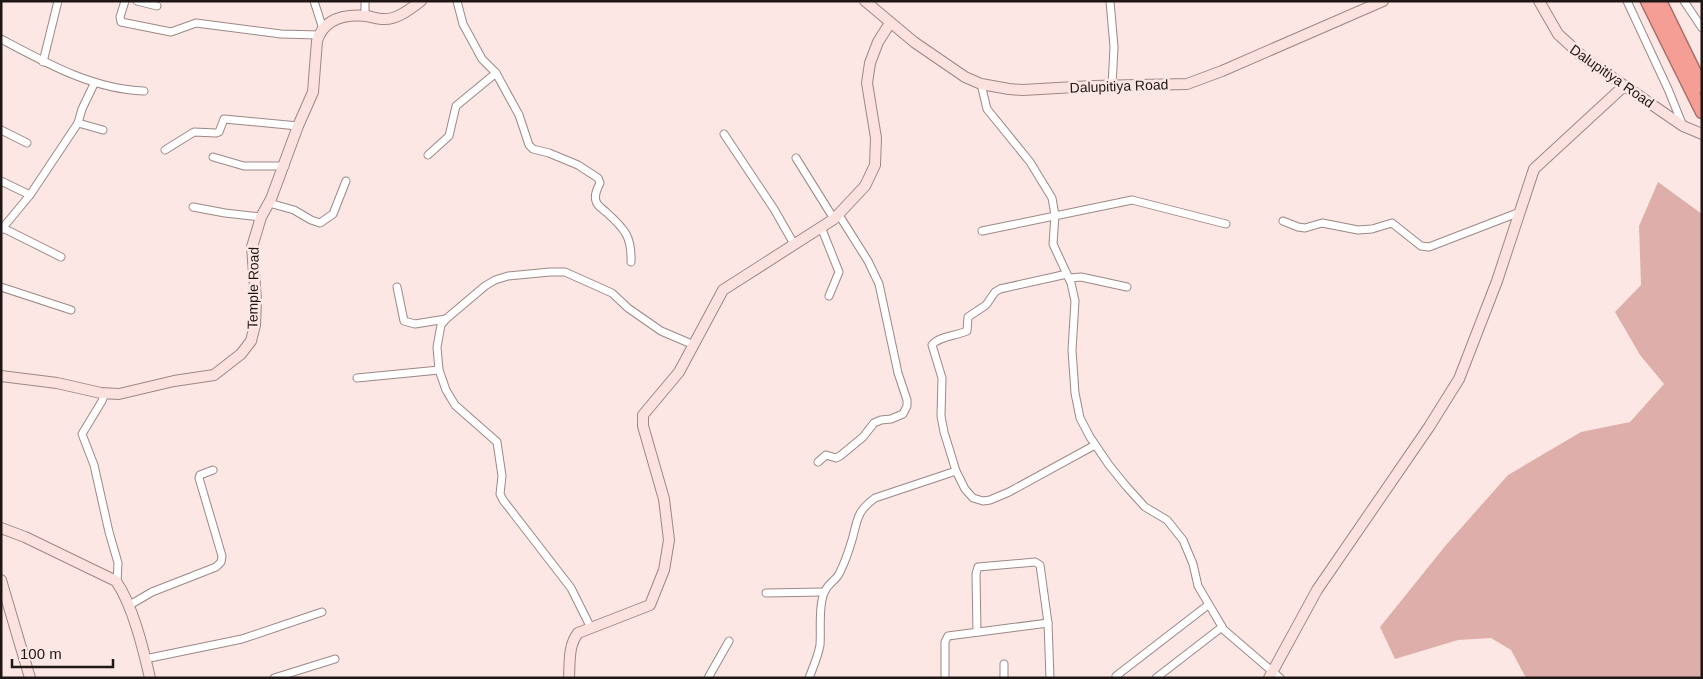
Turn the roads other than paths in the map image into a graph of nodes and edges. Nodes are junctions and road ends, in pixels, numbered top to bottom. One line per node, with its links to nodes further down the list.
1 (58, 1): 23 (street)
2 (126, 1): 20 (street)
3 (137, 1): 16 (street)
4 (314, 1): 20 (street)
5 (366, 1): 17 (street)
6 (422, 1): 17 (street)
7 (457, 1): 24 (street)
8 (865, 1): 18 (street, Dalupitiya Road)
9 (1110, 1): 27 (street)
10 (1383, 1): 27 (street, Dalupitiya Road)
11 (1539, 1): 28 (street, Dalupitiya Road)
12 (1627, 1): 34 (street)
13 (1647, 1): 22 (highway)
14 (1660, 1): 22 (highway)
15 (1684, 1): 19 (street)
16 (157, 6)
17 (365, 16): 20 (street)
18 (890, 23): 26 (street, Dalupitiya Road); 53 (street)
19 (1702, 28)
20 (321, 32): 33 (street, Temple Road)
21 (1, 39): 23 (street)
22 (1672, 41): 29 (highway); 31 (highway)
23 (43, 62): 25 (street)
24 (496, 74): 41 (street); 61 (street)
25 (94, 84): 30 (street); 32 (street)
26 (981, 84): 27 (street, Dalupitiya Road); 51 (street)
27 (1112, 86)
28 (1624, 86): 34 (street, Dalupitiya Road); 50 (street)
29 (1702, 87)
30 (144, 92)
31 (1702, 112)
32 (78, 123): 36 (street); 47 (street)
33 (298, 126): 40 (street); 44 (street, Temple Road)
34 (1683, 126): 38 (street, Dalupitiya Road)
35 (1, 130): 39 (street)
36 (103, 130)
37 (724, 134): 59 (street)
38 (1702, 134)
39 (26, 143)
40 (165, 150)
41 (428, 155)
42 (213, 157): 44 (street)
43 (796, 158): 53 (street)
44 (284, 166): 48 (street, Temple Road)
45 (1, 181): 47 (street)
46 (346, 181): 48 (street)
47 (30, 195): 57 (street)
48 (269, 203): 52 (street, Temple Road)
49 (193, 207): 52 (street)
50 (1520, 212): 54 (street); 95 (street)
51 (1055, 215): 55 (street); 58 (street); 62 (street)
52 (261, 217): 73 (street, Temple Road)
53 (836, 217): 56 (street); 75 (street)
54 (1283, 220)
55 (1226, 224)
56 (821, 227): 59 (street); 66 (street)
57 (2, 229): 60 (street)
58 (982, 230)
59 (794, 244): 69 (street)
60 (61, 257)
61 (631, 262)
62 (1068, 276): 65 (street); 74 (street); 77 (street)
63 (1, 287): 67 (street)
64 (397, 287): 68 (street)
65 (1128, 287)
66 (829, 296)
67 (71, 310)
68 (446, 319): 69 (street); 70 (street)
69 (694, 345): 88 (street)
70 (439, 370): 72 (street); 88 (street)
71 (1, 376): 73 (street, Temple Road)
72 (357, 378)
73 (105, 393): 80 (street)
74 (1095, 445): 77 (street); 83 (street)
75 (818, 462)
76 (213, 470): 84 (street)
77 (956, 471): 81 (street)
78 (1, 528): 80 (street)
79 (1, 580): 96 (street)
80 (117, 583): 84 (street)
81 (824, 592): 82 (street); 101 (street)
82 (766, 593)
83 (1208, 605): 87 (street); 94 (street)
84 (128, 606): 91 (street)
85 (322, 612): 91 (street)
86 (1048, 623): 89 (street); 89 (street); 104 (street)
87 (1222, 627): 95 (street); 105 (street)
88 (591, 628): 99 (street)
89 (977, 632): 102 (street)
90 (729, 641): 100 (street)
91 (145, 659): 97 (street)
92 (334, 659): 98 (street)
93 (1004, 664): 103 (street)
94 (1116, 676)
95 (1274, 676)
96 (30, 678)
97 (150, 678)
98 (274, 678)
99 (569, 678)
100 (708, 678)
101 (809, 678)
102 (945, 678)
103 (1004, 678)
104 (1050, 678)
105 (1156, 678)

